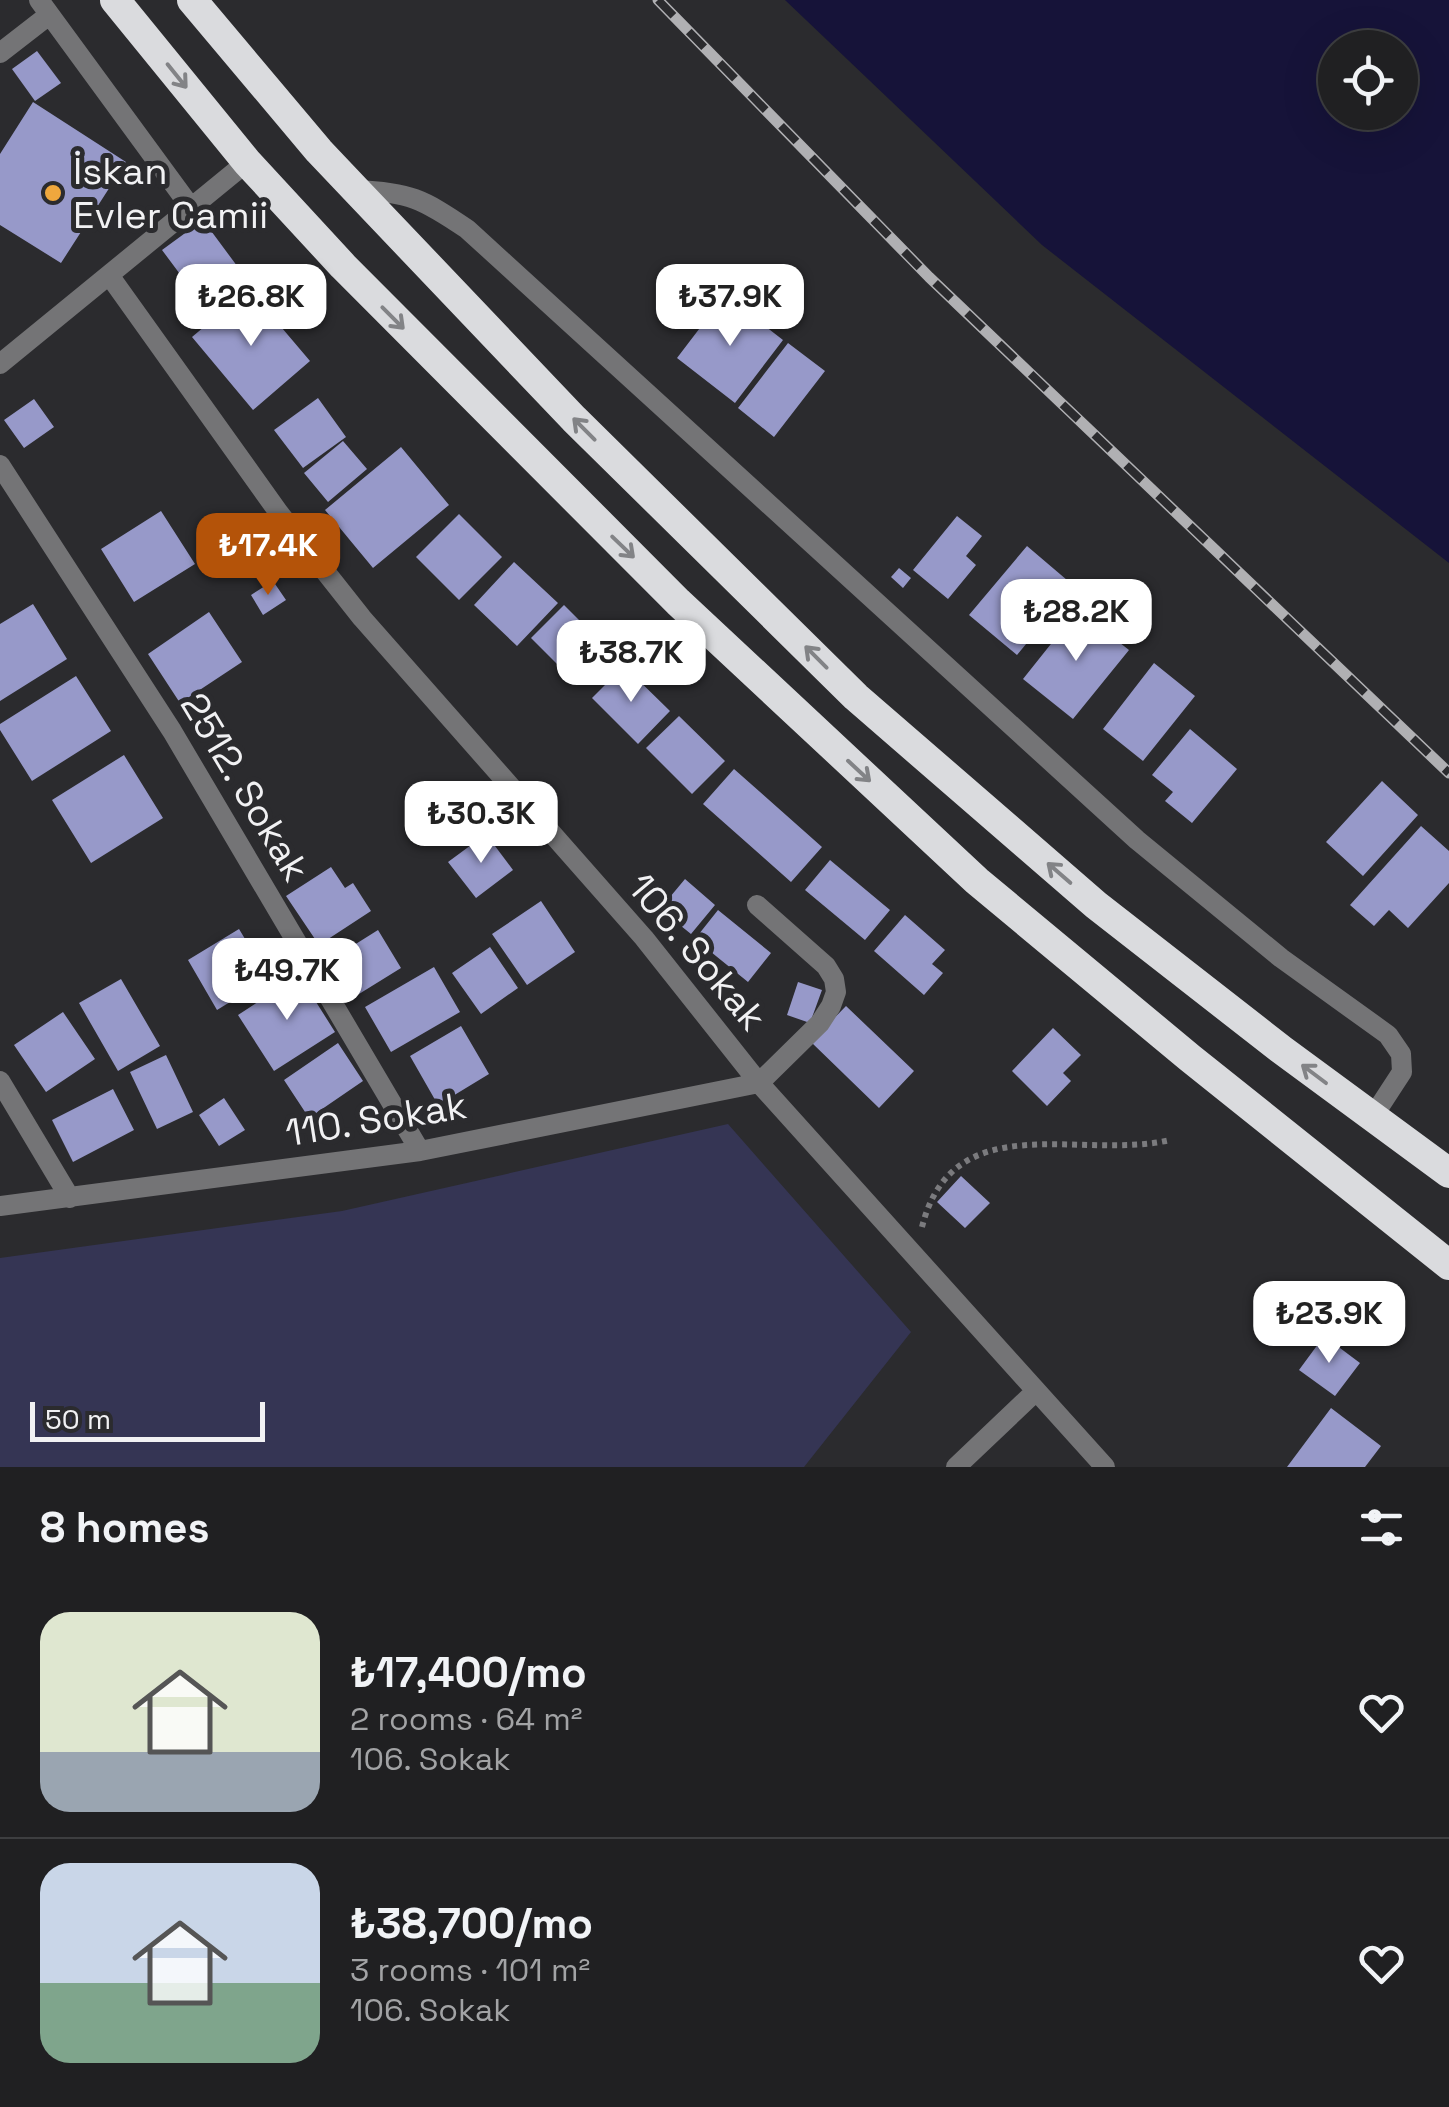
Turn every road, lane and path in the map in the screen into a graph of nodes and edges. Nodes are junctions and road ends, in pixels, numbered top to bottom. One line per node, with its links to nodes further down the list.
1 (115, 0): 5 (highway, one-way to 5)
2 (192, 0): 6 (highway)
3 (44, 8): 4 (street); 7 (street)
4 (0, 53)
5 (247, 162): 7 (street); 21 (highway, one-way to 21)
6 (356, 190): 14 (highway, one-way to 6); 14 (street)
7 (192, 209): 8 (street)
8 (109, 276): 9 (street); 13 (street, 106. Sokak)
9 (0, 364)
10 (0, 464): 16 (street, 2512. Sokak)
11 (757, 905): 13 (street)
12 (0, 1081): 18 (street)
13 (759, 1083): 16 (street, 110. Sokak); 20 (street, 106. Sokak)
14 (1372, 1118): 17 (highway)
15 (1170, 1140): 20 (path)
16 (420, 1151): 18 (street, 110. Sokak)
17 (1449, 1173)
18 (70, 1198): 19 (street, 110. Sokak)
19 (0, 1206)
20 (917, 1258): 22 (street, 106. Sokak)
21 (1449, 1264)
22 (1035, 1392): 23 (street); 24 (street, 106. Sokak)
23 (956, 1467)
24 (1105, 1467)

